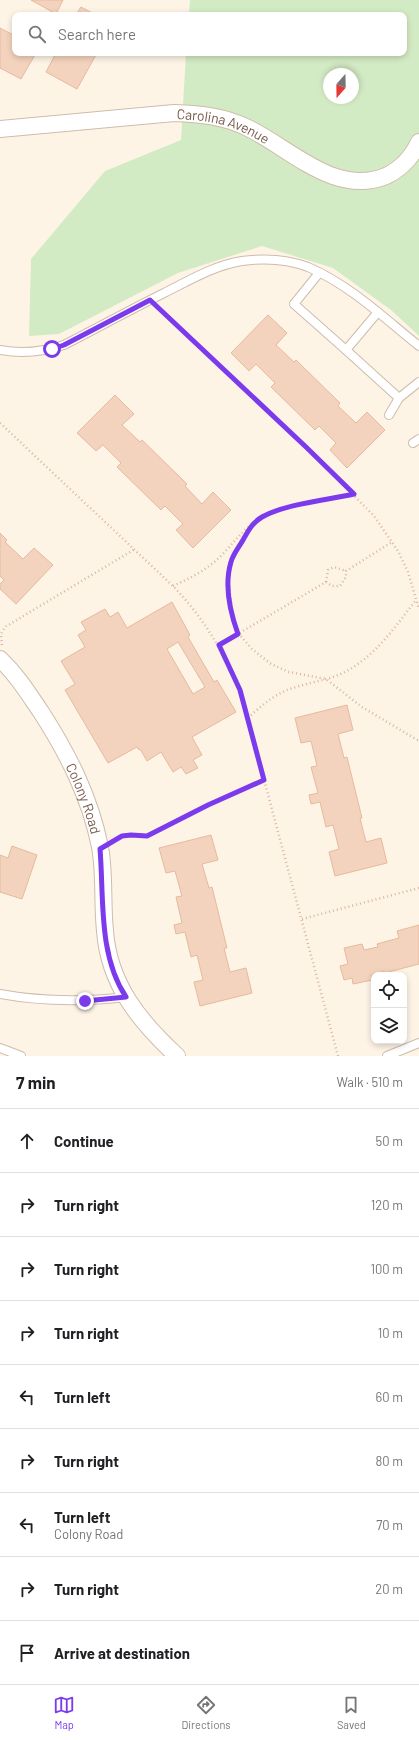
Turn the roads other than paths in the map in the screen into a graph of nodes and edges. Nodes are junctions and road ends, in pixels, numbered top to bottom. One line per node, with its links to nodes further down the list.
1 (0, 130): 2 (street, Carolina Avenue)
2 (419, 142)
3 (319, 273): 4 (lane); 6 (lane); 7 (lane)
4 (378, 312): 5 (lane); 7 (lane)
5 (419, 346)
6 (0, 350)
7 (346, 350): 9 (lane)
8 (419, 382): 9 (lane)
9 (399, 398): 10 (lane)
10 (389, 415)
11 (3, 662): 13 (street, Colony Road)
12 (0, 994): 13 (lane)
13 (126, 997): 17 (street, Colony Road)
14 (419, 1043): 18 (lane)
15 (0, 1048): 16 (lane)
16 (21, 1056)
17 (177, 1056)
18 (387, 1056)

